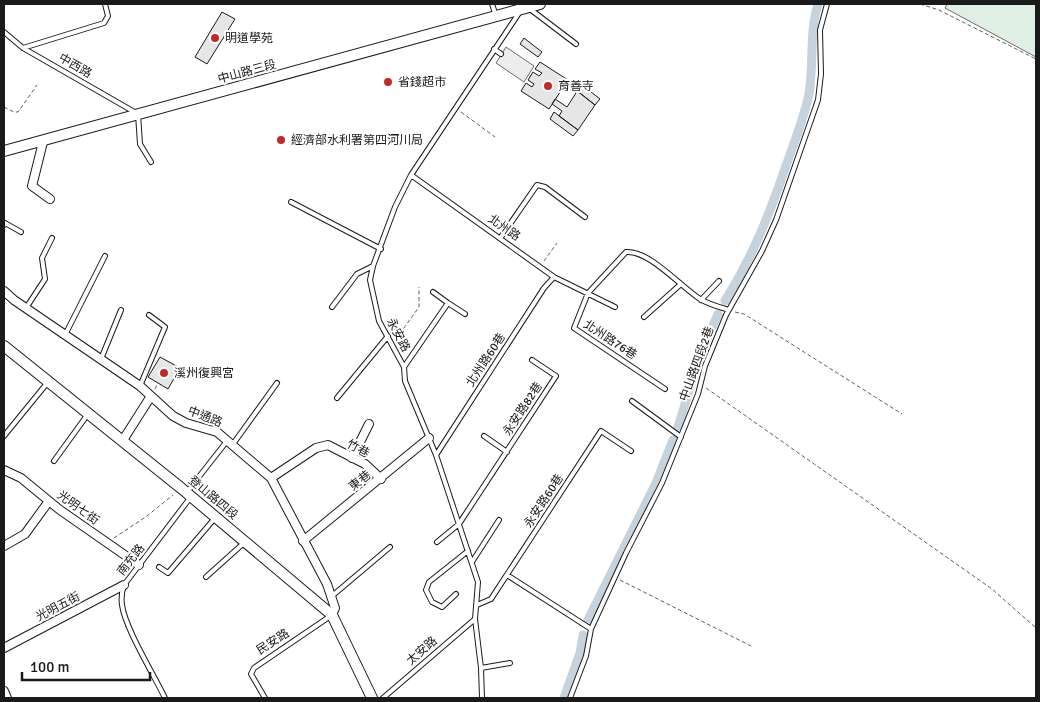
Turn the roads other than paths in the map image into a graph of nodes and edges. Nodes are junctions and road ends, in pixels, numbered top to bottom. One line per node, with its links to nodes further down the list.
1 (105, 4): 9 (lane)
2 (492, 4): 6 (lane)
3 (540, 4): 5 (street, 中山路三段)
4 (827, 4): 39 (lane, 中山路四段2巷)
5 (524, 8): 6 (street, 中山路三段); 8 (lane); 10 (lane, 永安路)
6 (496, 16): 12 (street, 中山路三段)
7 (4, 32): 9 (lane, 中西路)
8 (576, 44)
9 (23, 48): 12 (lane, 中西路)
10 (494, 49): 11 (lane); 16 (lane, 永安路)
11 (502, 54)
12 (138, 114): 13 (street, 中山路三段); 15 (lane)
13 (42, 142): 14 (street, 中山路三段); 17 (street)
14 (4, 151)
15 (152, 162)
16 (411, 175): 22 (lane, 北州路); 24 (lane, 永安路)
17 (50, 199)
18 (291, 202): 24 (lane)
19 (585, 217): 22 (lane)
20 (4, 225): 21 (lane)
21 (21, 232)
22 (501, 237): 27 (lane, 北州路)
23 (52, 238): 36 (lane)
24 (381, 249): 26 (lane, 永安路)
25 (105, 256): 43 (lane)
26 (373, 266): 37 (lane); 44 (lane, 永安路)
27 (554, 277): 32 (lane, 北州路); 66 (lane, 北州路60巷)
28 (719, 282): 33 (lane)
29 (681, 284): 32 (lane); 33 (lane); 42 (lane)
30 (4, 291): 36 (street, 中通路)
31 (433, 292): 34 (lane)
32 (588, 293): 35 (lane, 北州路); 52 (lane, 北州路76巷)
33 (701, 300): 39 (lane)
34 (448, 303): 40 (lane); 48 (lane)
35 (615, 307)
36 (26, 308): 43 (street, 中通路)
37 (332, 308)
38 (121, 310): 46 (lane)
39 (728, 310): 60 (lane, 中山路四段2巷)
40 (465, 314)
41 (148, 316): 51 (lane)
42 (644, 317)
43 (65, 335): 46 (street, 中通路)
44 (388, 336): 48 (lane, 永安路); 54 (lane)
45 (4, 348): 49 (street, 登山路四段)
46 (101, 359): 51 (street, 中通路)
47 (532, 360): 65 (lane, 永安路82巷)
48 (404, 367): 61 (lane, 永安路)
49 (48, 381): 56 (street, 登山路四段); 58 (lane)
50 (277, 382): 63 (lane, 南充路)
51 (140, 386): 53 (street, 中通路)
52 (665, 389)
53 (153, 392): 62 (street); 63 (street, 中通路)
54 (337, 398)
55 (632, 401): 60 (lane)
56 (89, 413): 62 (street, 登山路四段); 68 (lane)
57 (369, 424): 67 (street)
58 (4, 436)
59 (484, 436): 65 (lane, 永安路82巷)
60 (681, 437): 94 (lane, 中山路四段2巷)
61 (429, 438): 66 (lane, 永安路); 71 (street, 東巷)
62 (123, 440): 72 (street, 登山路四段)
63 (230, 442): 70 (street, 中通路); 72 (lane, 南充路)
64 (631, 451): 86 (lane, 永安路60巷)
65 (507, 452): 76 (lane, 永安路82巷)
66 (436, 455): 76 (lane, 永安路)
67 (352, 458): 70 (street, 竹巷); 71 (street, 竹巷)
68 (54, 461)
69 (4, 470): 73 (street, 光明七街)
70 (271, 478): 77 (street, 中通路)
71 (381, 479): 77 (street, 東巷)
72 (187, 492): 74 (street, 登山路四段); 84 (lane, 南充路)
73 (49, 501): 80 (street); 84 (street, 光明七街)
74 (216, 517): 78 (street, 登山路四段); 85 (lane)
75 (499, 520): 83 (lane)
76 (459, 524): 79 (lane, 永安路82巷); 82 (lane, 永安路)
77 (303, 541): 90 (street, 中通路)
78 (246, 542): 87 (lane); 92 (street, 登山路四段)
79 (437, 542)
80 (4, 546)
81 (390, 548): 90 (lane)
82 (468, 551): 83 (lane, 永安路); 89 (lane)
83 (472, 562): 91 (lane, 永安路)
84 (139, 565): 88 (lane, 南充路)
85 (160, 567)
86 (507, 575): 91 (lane, 永安路60巷); 94 (lane)
87 (206, 578)
88 (124, 585): 95 (street, 光明五街); 100 (lane, 南充路)
89 (456, 594)
90 (332, 596): 92 (street, 中通路)
91 (477, 605): 93 (lane, 永安路)
92 (332, 616): 101 (lane, 民安路); 102 (street, 登山路四段)
93 (475, 619): 97 (lane, 永安路); 103 (lane, 太安路)
94 (591, 629): 105 (lane, 中山路四段2巷)
95 (4, 648)
96 (510, 663): 97 (lane)
97 (481, 668): 104 (lane, 永安路)
98 (4, 691): 99 (street)
99 (7, 698)
100 (165, 698)
101 (265, 698)
102 (372, 698)
103 (383, 698)
104 (482, 698)
105 (570, 698)

